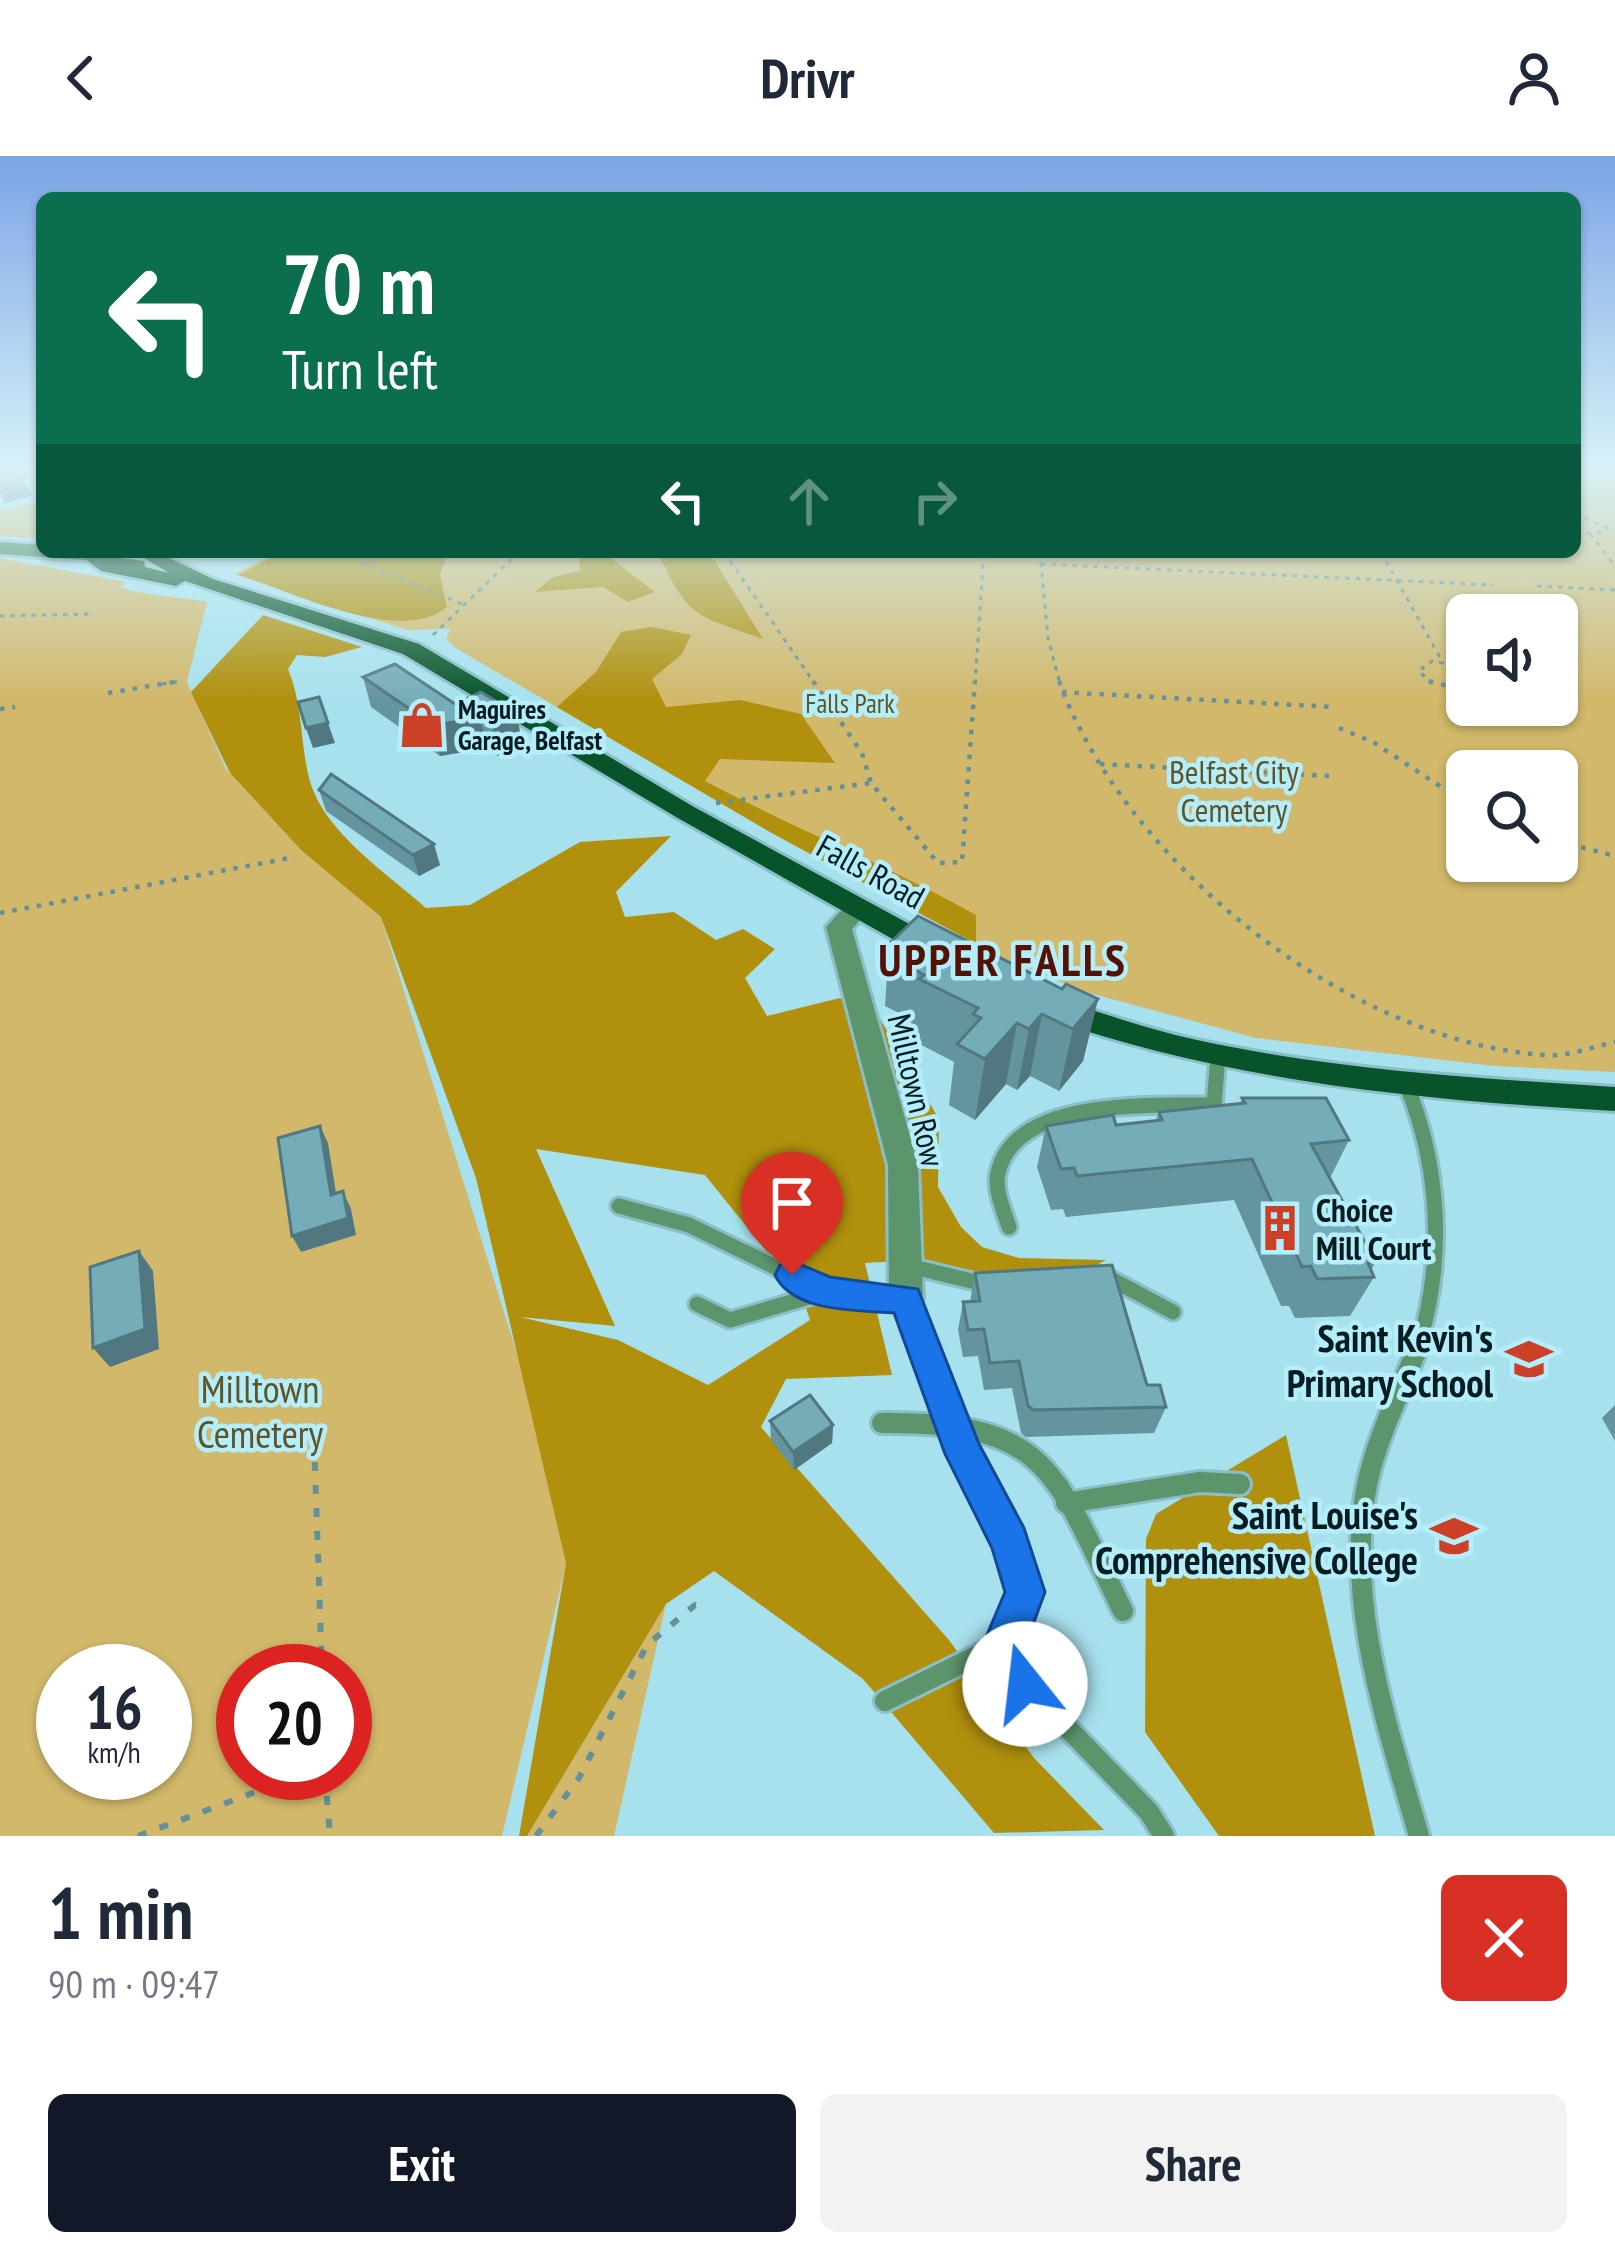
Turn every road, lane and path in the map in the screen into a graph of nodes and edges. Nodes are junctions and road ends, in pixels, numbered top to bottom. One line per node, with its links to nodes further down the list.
1 (0, 548): 2 (main road)
2 (36, 550)
3 (96, 558): 13 (main road, Falls Road)
4 (146, 558): 13 (main road)
5 (159, 558): 15 (main road, Falls Road)
6 (366, 558): 19 (path)
7 (513, 558): 19 (path)
8 (728, 558): 35 (path)
9 (984, 558): 35 (path)
10 (1040, 558): 12 (path)
11 (1385, 558): 14 (path)
12 (1041, 564): 14 (path); 27 (path)
13 (121, 568): 15 (main road, Falls Road)
14 (1397, 580): 16 (path); 23 (path)
15 (206, 584): 22 (main road, Falls Road)
16 (1493, 585)
17 (1538, 586): 18 (path)
18 (1615, 590)
19 (466, 606): 22 (path)
20 (93, 614): 21 (path)
21 (0, 616)
22 (411, 649): 41 (main road, Falls Road)
23 (1442, 661): 24 (path); 26 (path)
24 (1446, 662)
25 (182, 682): 28 (path)
26 (1446, 689)
27 (1063, 692): 30 (path); 33 (path)
28 (108, 693)
29 (15, 707): 31 (path)
30 (1333, 707)
31 (0, 709)
32 (1339, 728): 36 (path)
33 (1100, 764): 34 (path); 45 (path)
34 (1329, 776)
35 (871, 783): 37 (path)
36 (1446, 792)
37 (713, 804)
38 (1578, 846): 39 (path)
39 (1615, 856)
40 (296, 857): 42 (path)
41 (858, 908): 43 (main road, Falls Road); 51 (street, Milltown Row)
42 (0, 913)
43 (962, 965)
44 (1030, 999): 46 (main road)
45 (1615, 1042)
46 (1218, 1056): 47 (main road); 50 (lane)
47 (1406, 1084): 48 (main road); 74 (lane)
48 (1615, 1099)
49 (620, 1206): 54 (lane)
50 (1009, 1227)
51 (905, 1265): 53 (lane); 55 (street, Milltown Row)
52 (1090, 1281): 57 (lane)
53 (999, 1287)
54 (826, 1292): 55 (lane); 56 (lane)
55 (906, 1299): 59 (lane)
56 (697, 1304)
57 (1173, 1312)
58 (882, 1423): 59 (lane)
59 (953, 1423): 62 (lane); 65 (lane)
60 (314, 1439): 66 (path)
61 (1240, 1484): 62 (lane)
62 (1066, 1503): 64 (lane)
63 (707, 1607): 72 (path)
64 (1123, 1612)
65 (1005, 1642): 67 (lane); 73 (lane)
66 (321, 1644)
67 (885, 1701)
68 (234, 1800): 70 (path)
69 (327, 1800): 71 (path)
70 (138, 1836)
71 (329, 1836)
72 (536, 1836)
73 (1164, 1836)
74 (1419, 1836)

